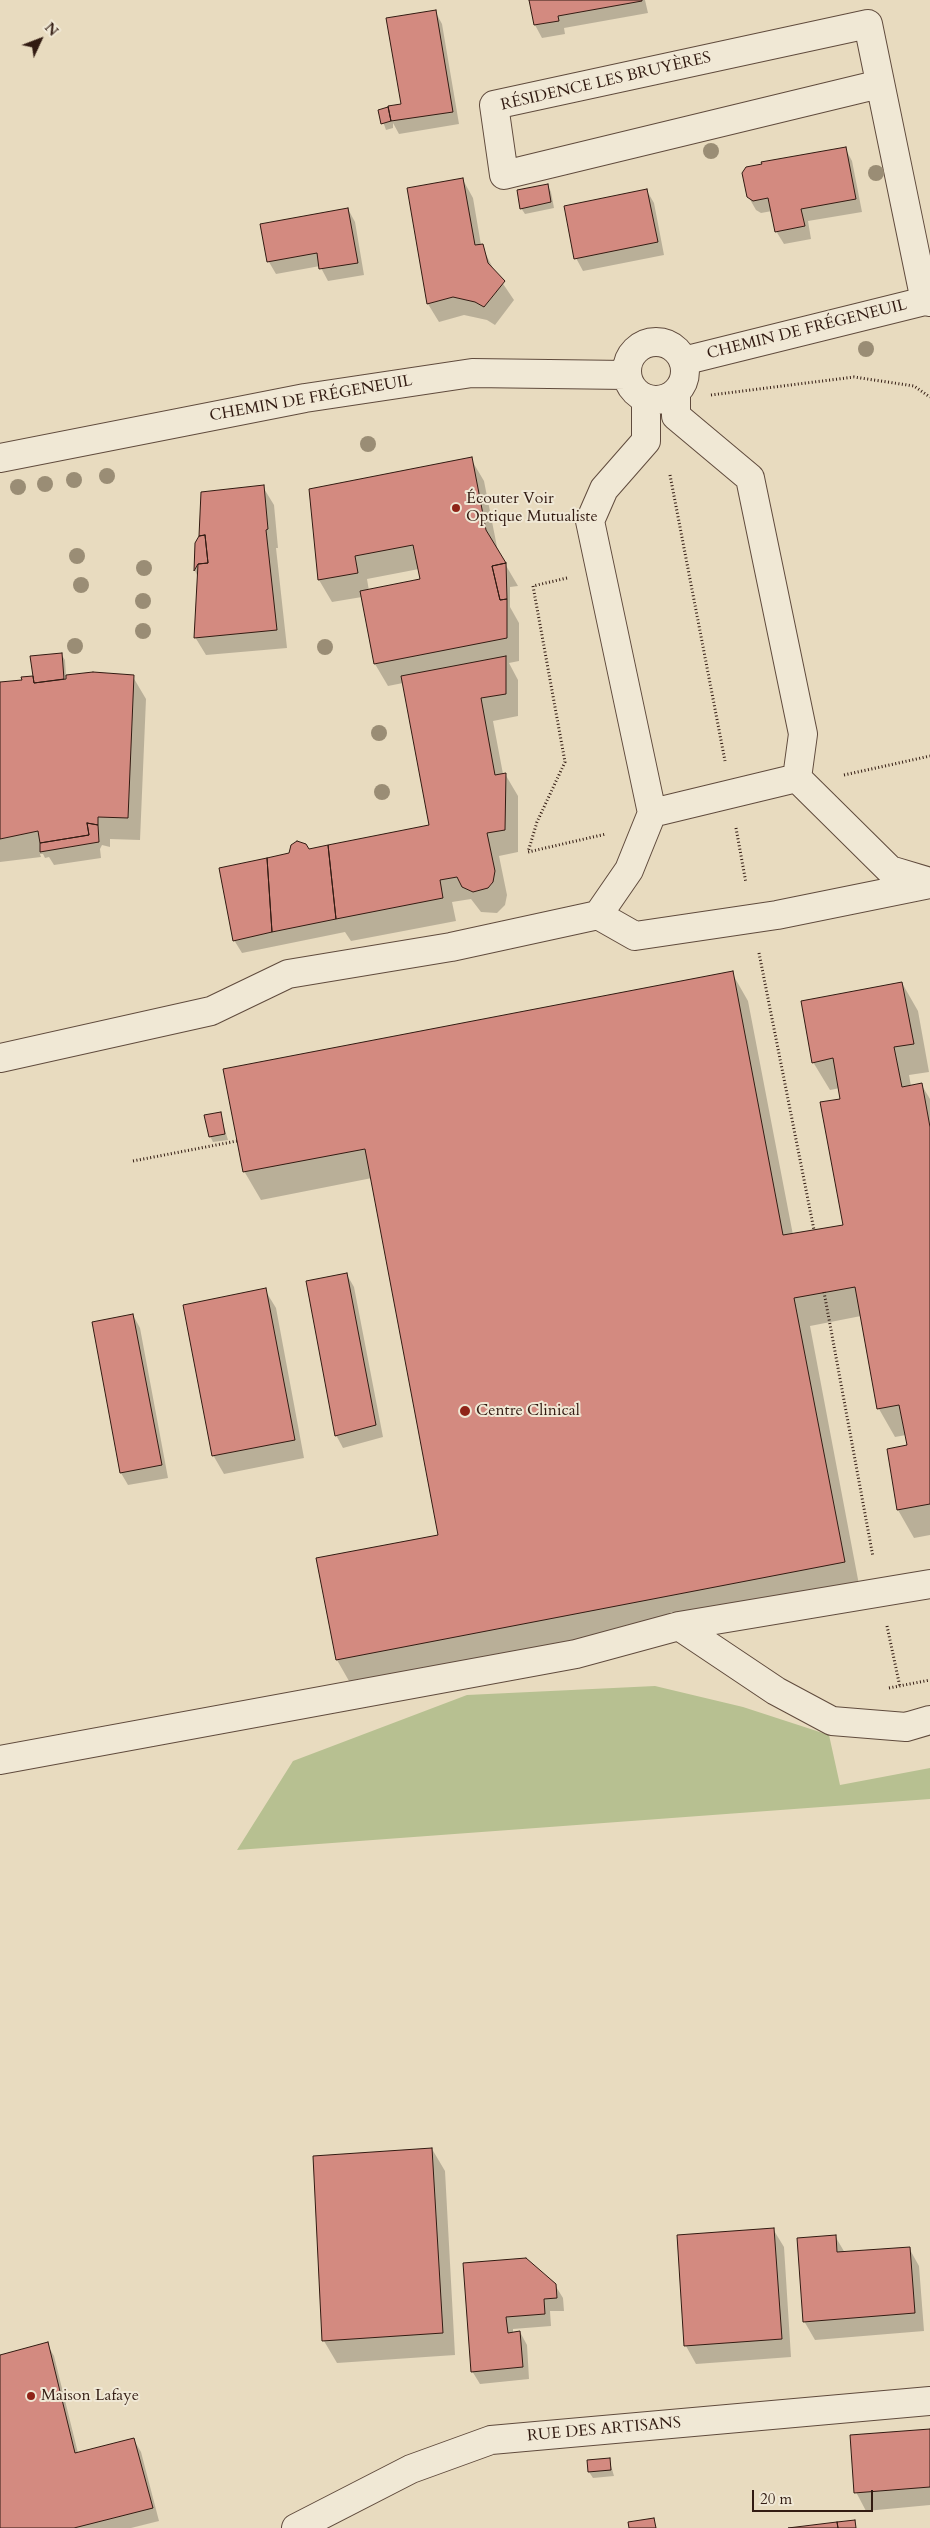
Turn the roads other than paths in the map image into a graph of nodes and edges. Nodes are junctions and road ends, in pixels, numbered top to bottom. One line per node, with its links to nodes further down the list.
1 (880, 84): 1 (street, RÉSIDENCE LES BRUYÈRES); 2 (street, RÉSIDENCE LES BRUYÈRES)
2 (927, 302): 3 (street, CHEMIN DE FRÉGENEUIL)
3 (684, 361): 4 (street); 6 (street)
4 (626, 375): 5 (street); 7 (street, CHEMIN DE FRÉGENEUIL)
5 (646, 399): 6 (street); 9 (street)
6 (676, 404): 8 (street)
7 (0, 458)
8 (797, 778): 9 (street); 10 (street)
9 (652, 812): 11 (street)
10 (930, 883): 11 (street)
11 (598, 915): 12 (street)
12 (0, 1058)
13 (930, 1584): 14 (street)
14 (679, 1626): 15 (street); 16 (street)
15 (930, 1720)
16 (0, 1760)
17 (930, 2400): 18 (street, RUE DES ARTISANS)
18 (296, 2528)

